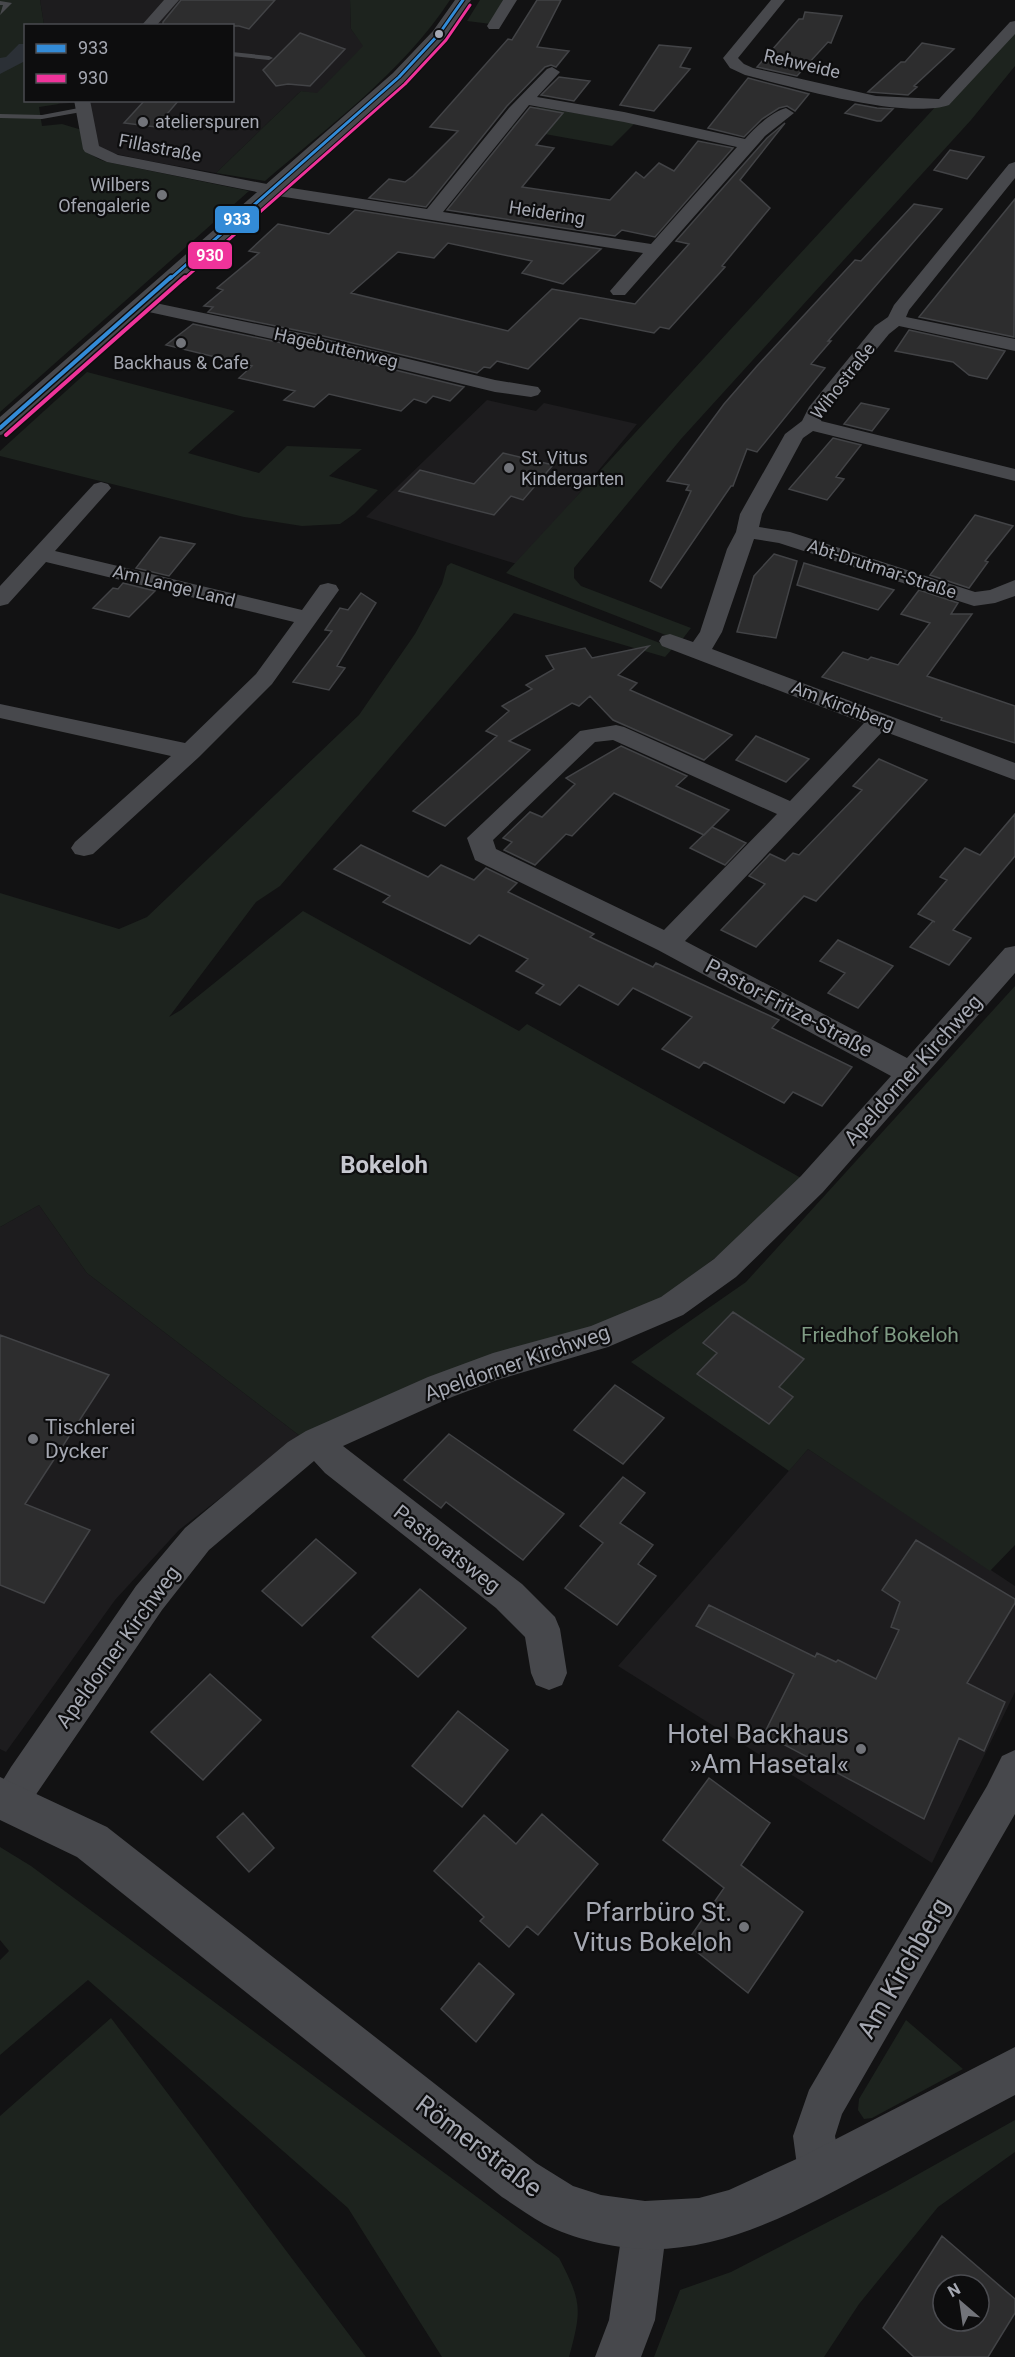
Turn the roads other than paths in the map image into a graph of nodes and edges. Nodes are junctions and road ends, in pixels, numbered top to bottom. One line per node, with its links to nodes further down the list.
1 (172, 0): 7 (street)
2 (463, 0): 19 (street)
3 (510, 0): 9 (street)
4 (778, 0): 8 (street, Rehweide)
5 (0, 3): 6 (lane)
6 (0, 13)
7 (150, 24)
8 (1015, 25)
9 (494, 26)
10 (234, 54): 11 (lane)
11 (269, 58)
12 (552, 72): 13 (street)
13 (528, 100): 17 (street); 20 (street)
14 (83, 105): 16 (lane); 19 (street, Fillastraße)
15 (786, 113): 17 (street)
16 (0, 116)
17 (748, 145): 21 (street)
18 (1015, 167): 24 (street, Wihostraße)
19 (272, 190): 20 (street, Heidering); 23 (street)
20 (430, 215): 21 (street, Heidering)
21 (657, 250): 22 (street)
22 (619, 291)
23 (141, 305): 26 (street, Hagebuttenweg); 28 (street)
24 (896, 320): 25 (street); 27 (street, Wihostraße)
25 (1015, 345)
26 (531, 391)
27 (810, 424): 29 (street); 31 (street, Wihostraße)
28 (0, 428)
29 (1015, 475)
30 (101, 488): 32 (street)
31 (747, 532): 33 (street, Abt-Drutmar-Straße); 38 (street, Wihostraße)
32 (41, 554): 35 (street); 36 (street, Am Lange Land)
33 (1015, 587)
34 (328, 590): 36 (street)
35 (0, 599)
36 (307, 618): 41 (street)
37 (670, 641): 38 (street, Am Kirchberg)
38 (699, 651): 40 (street, Am Kirchberg)
39 (0, 711): 41 (street)
40 (879, 721): 42 (street, Am Kirchberg); 43 (street)
41 (190, 752): 44 (street)
42 (1015, 772)
43 (794, 812): 45 (street); 45 (street, Pastor-Fritze-Straße)
44 (84, 848)
45 (667, 943): 47 (street, Pastor-Fritze-Straße)
46 (1015, 956): 47 (street, Apeldorner Kirchweg)
47 (910, 1073): 48 (street, Apeldorner Kirchweg)
48 (318, 1441): 49 (street, Pastoratsweg); 51 (street, Apeldorner Kirchweg)
49 (549, 1673)
50 (1015, 1769): 53 (street, Am Kirchberg)
51 (5, 1801): 54 (street, Römerstraße)
52 (1015, 2070): 53 (street, Römerstraße)
53 (820, 2173): 54 (street, Römerstraße)
54 (645, 2225): 55 (street)
55 (618, 2357)

